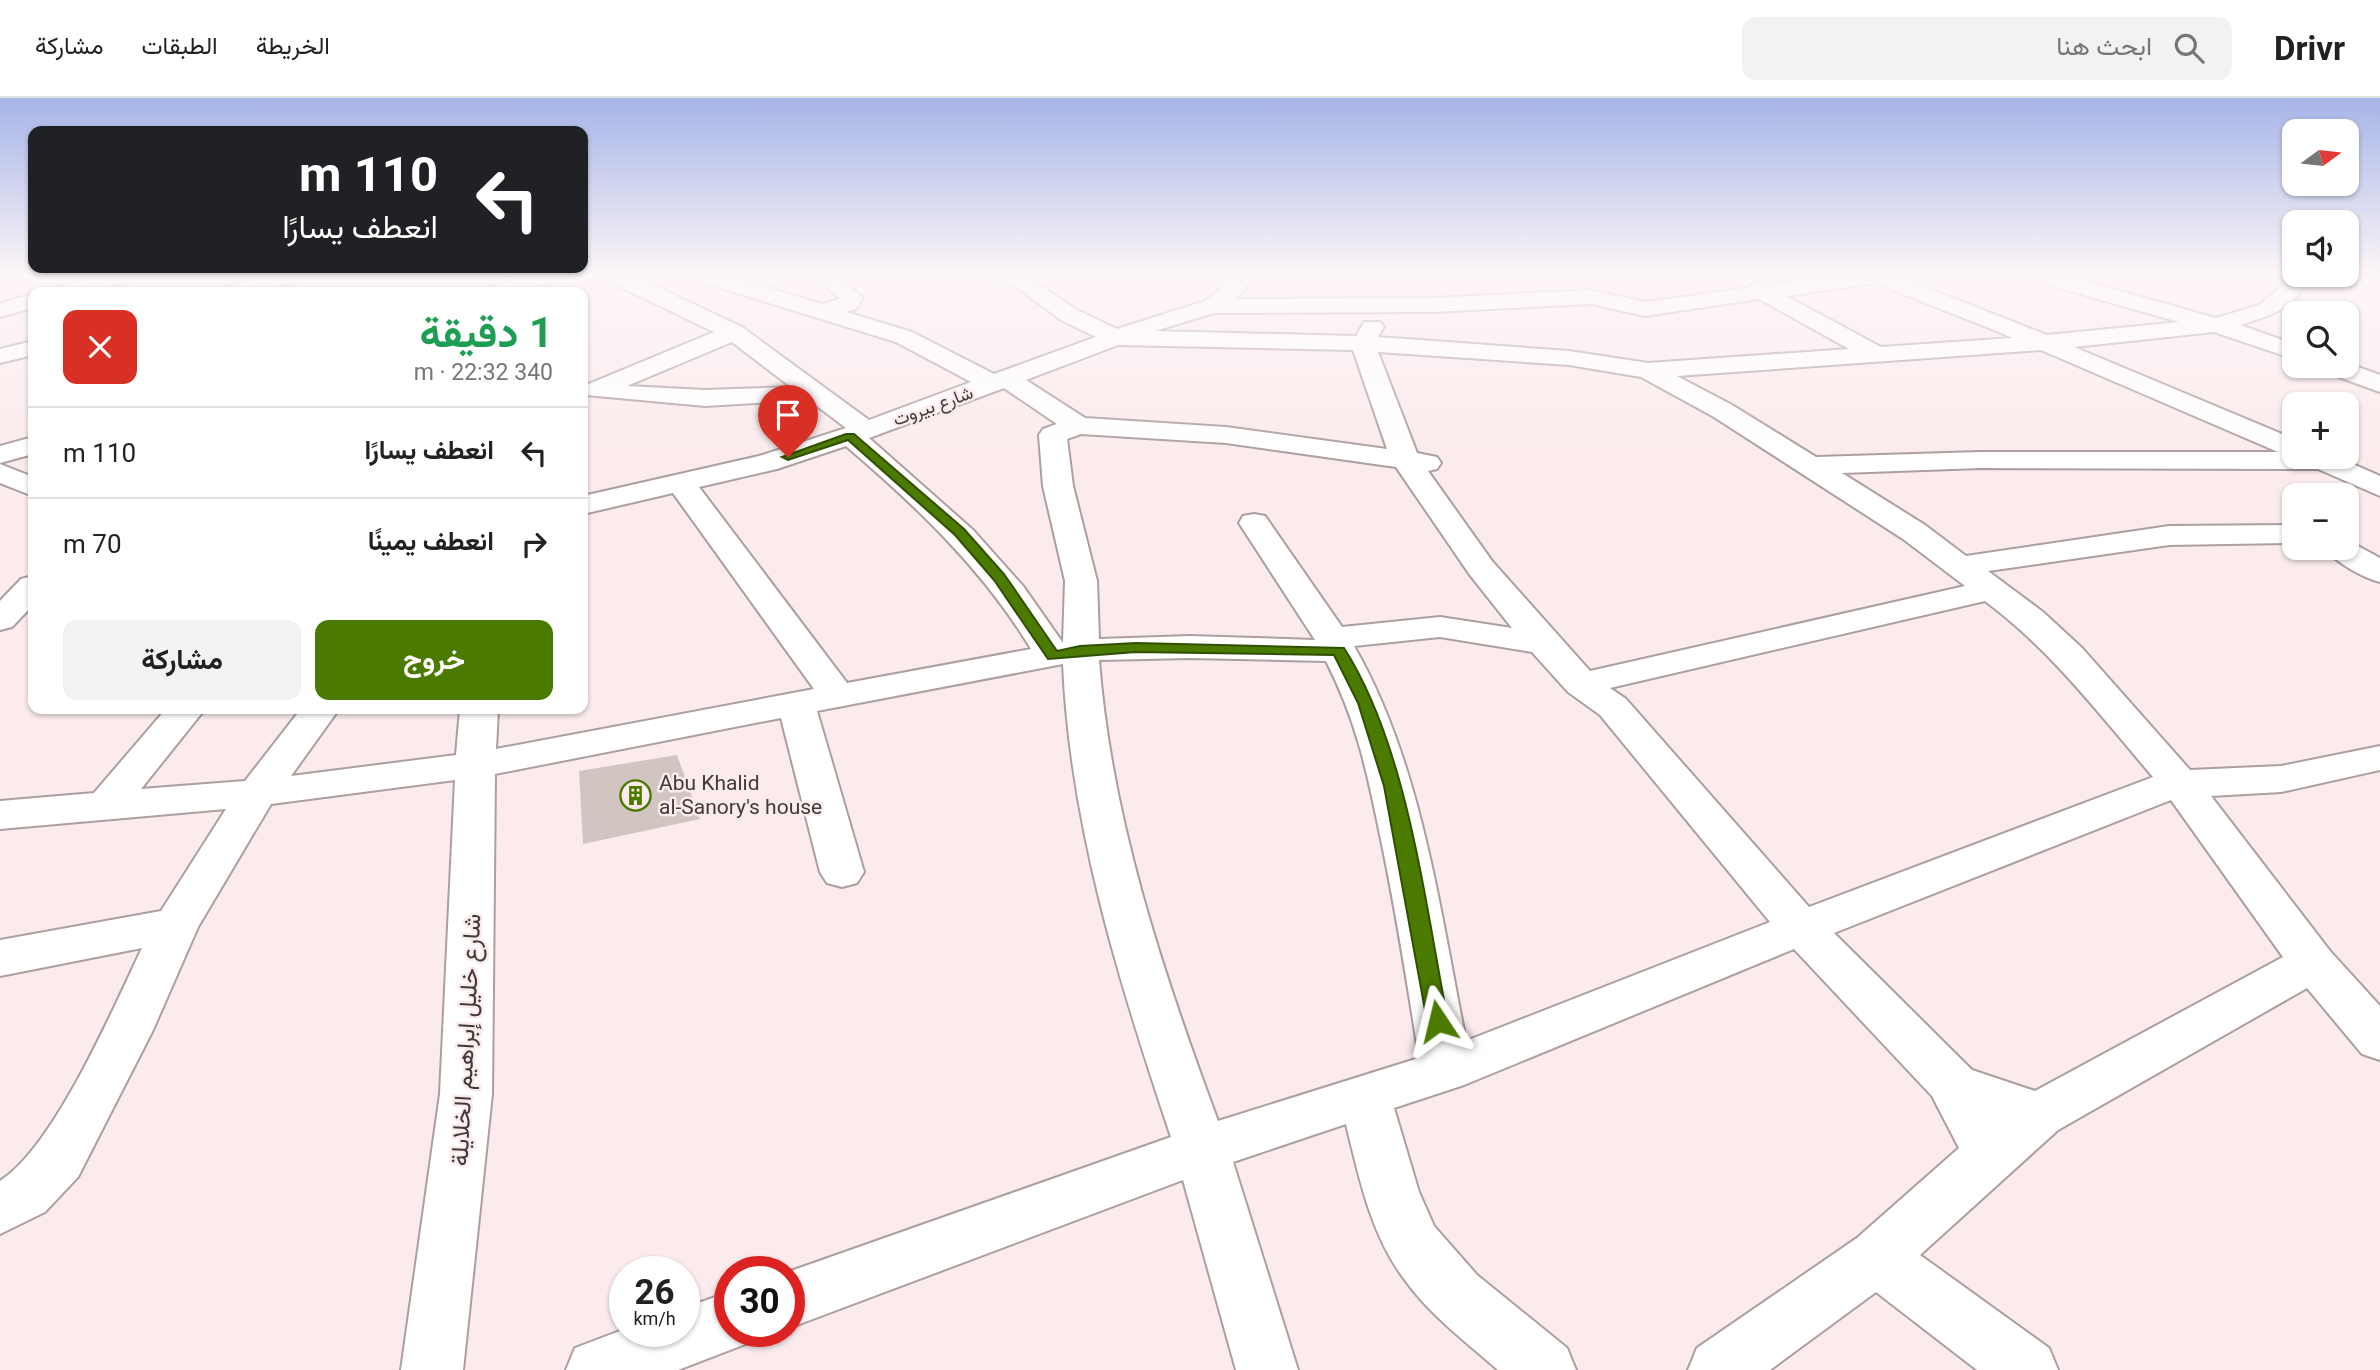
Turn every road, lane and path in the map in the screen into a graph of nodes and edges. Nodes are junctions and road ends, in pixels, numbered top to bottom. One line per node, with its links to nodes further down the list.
1 (726, 335): 22 (street)
2 (739, 335): 24 (street)
3 (899, 335): 21 (street)
4 (1112, 335): 13 (street)
5 (1124, 335): 13 (street, شارع بيروت)
6 (1328, 335): 13 (street)
7 (1373, 335): 33 (street)
8 (1443, 335): 19 (street)
9 (1842, 335): 17 (street)
10 (2023, 335): 14 (street)
11 (2116, 335): 14 (street)
12 (2246, 335): 15 (street)
13 (1117, 338): 21 (street, شارع بيروت)
14 (2042, 343): 17 (street); 29 (street)
15 (2282, 348)
16 (28, 349): 18 (street)
17 (1875, 354): 19 (street)
18 (0, 356)
19 (1648, 371): 34 (street)
20 (2359, 376): 23 (street)
21 (1000, 382): 25 (street); 27 (street, شارع بيروت)
22 (591, 383): 24 (street)
23 (2380, 384)
24 (815, 392): 27 (street)
25 (1078, 426): 33 (street); 54 (street)
26 (0, 433): 28 (street)
27 (858, 433): 39 (street, شارع بيروت); 54 (street)
28 (28, 442)
29 (2282, 444)
30 (28, 446): 31 (street)
31 (0, 454)
32 (2282, 459): 34 (street)
33 (1417, 461): 52 (street); 55 (street)
34 (1810, 466): 46 (street)
35 (2341, 469): 40 (street)
36 (0, 473): 38 (street)
37 (588, 483): 41 (street)
38 (28, 485)
39 (682, 485): 41 (street, شارع بيروت); 56 (street)
40 (2380, 487)
41 (618, 498): 42 (street, شارع بيروت)
42 (588, 504)
43 (1254, 523): 53 (street)
44 (2282, 534): 46 (street)
45 (2359, 559): 47 (street)
46 (1963, 566): 48 (street)
47 (2380, 572)
48 (1994, 589): 55 (street); 63 (street)
49 (28, 591): 51 (street)
50 (28, 619): 51 (street)
51 (0, 622)
52 (1543, 643): 53 (street); 55 (street)
53 (1336, 645): 54 (street); 73 (street)
54 (1067, 653): 56 (street); 77 (street)
55 (1598, 690): 69 (street)
56 (839, 697): 57 (street)
57 (797, 706): 62 (street); 67 (street)
58 (182, 714): 65 (street)
59 (316, 714): 64 (street)
60 (479, 714): 62 (street, شارع خليل إبراهيم الخلايلة)
61 (2380, 758): 63 (street)
62 (475, 765): 64 (street); 83 (street, شارع خليل إبراهيم الخلايلة)
63 (2179, 782): 69 (street); 71 (street)
64 (257, 793): 65 (street); 68 (street)
65 (105, 807): 66 (street)
66 (0, 815)
67 (842, 872)
68 (176, 925): 70 (street); 79 (street)
69 (1801, 928): 73 (street); 74 (street)
70 (0, 958)
71 (2314, 962): 72 (street); 76 (street)
72 (2380, 1040)
73 (1446, 1070): 75 (street)
74 (1954, 1084): 76 (street); 78 (street)
75 (1365, 1098): 77 (street); 86 (street)
76 (2039, 1114): 78 (street)
77 (1202, 1149): 81 (street); 85 (street)
78 (1991, 1153): 80 (street)
79 (0, 1209)
80 (1877, 1257): 87 (street); 88 (street)
81 (805, 1294)
82 (714, 1327): 84 (street)
83 (432, 1370)
84 (597, 1370)
85 (1267, 1370)
86 (1545, 1370)
87 (1719, 1370)
88 (2027, 1370)

